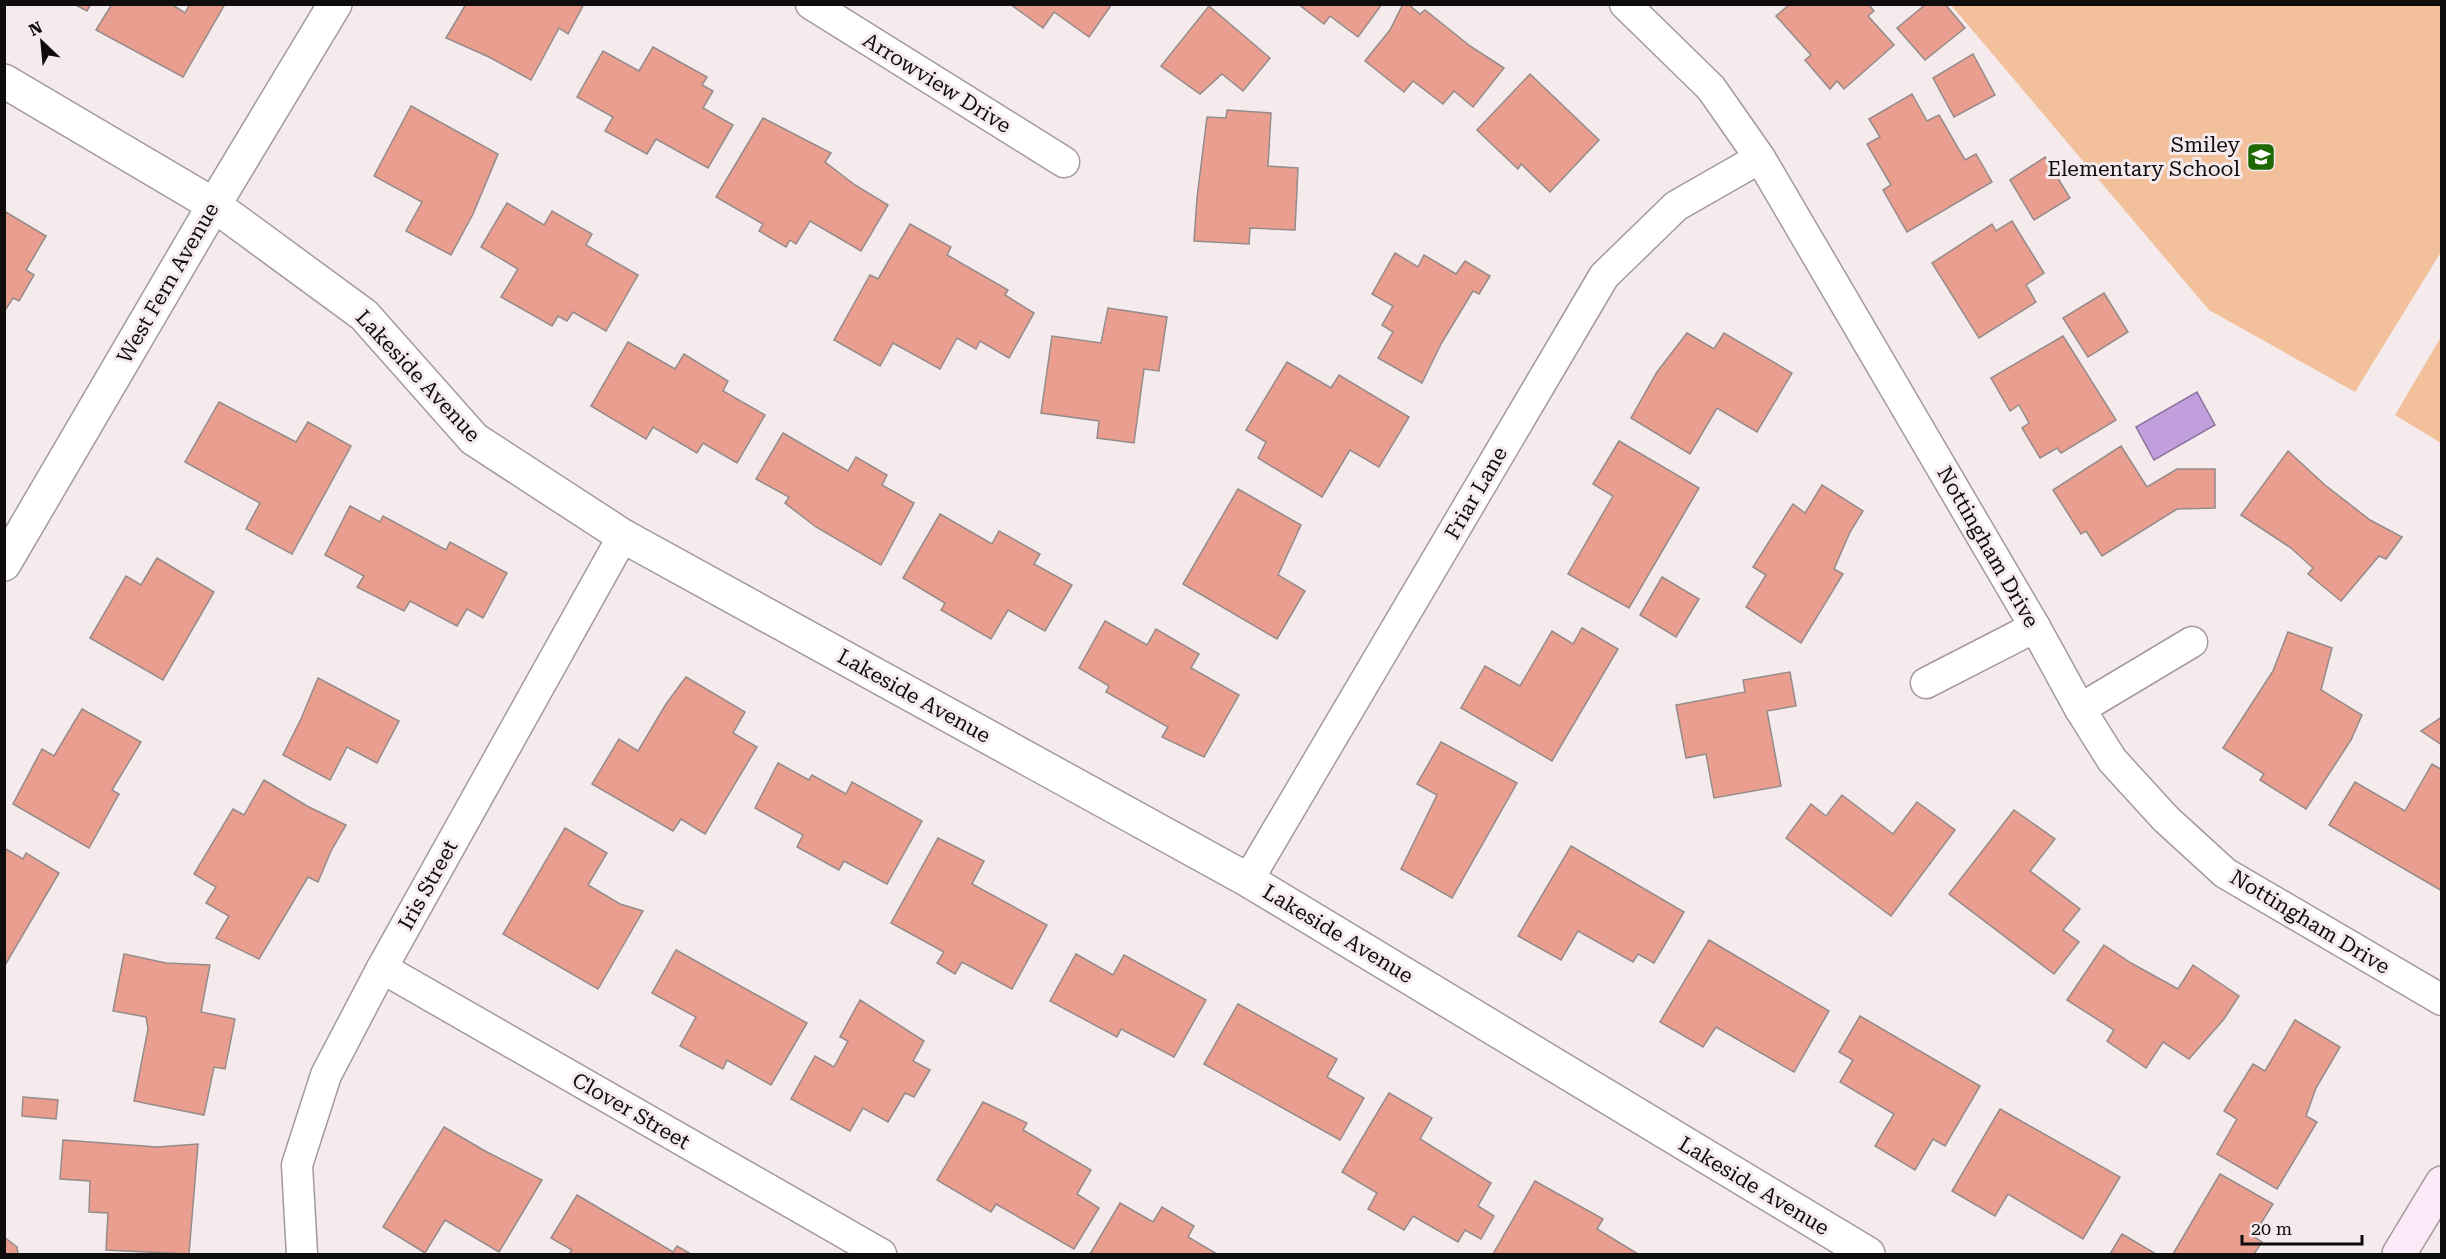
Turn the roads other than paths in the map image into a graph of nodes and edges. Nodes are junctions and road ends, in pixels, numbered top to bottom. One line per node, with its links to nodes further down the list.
1 (335, 4): 7 (street, West Fern Avenue)
2 (811, 4): 6 (street, Arrowview Drive)
3 (1624, 4): 5 (street, Nottingham Drive)
4 (4, 81): 7 (street, Lakeside Avenue)
5 (1760, 158): 10 (street, Nottingham Drive); 14 (street, Friar Lane)
6 (1064, 162)
7 (214, 205): 8 (street, Lakeside Avenue); 9 (street, West Fern Avenue)
8 (623, 536): 14 (street, Lakeside Avenue); 15 (street, Iris Street)
9 (4, 564)
10 (2035, 627): 12 (street); 13 (street, Nottingham Drive)
11 (2192, 642): 13 (street)
12 (1926, 683)
13 (2080, 709): 16 (street, Nottingham Drive)
14 (1248, 880): 20 (street, Lakeside Avenue)
15 (382, 968): 18 (street, Iris Street); 19 (street, Clover Street)
16 (2442, 1000)
17 (2442, 1183): 21 (main road)
18 (302, 1254)
19 (880, 1254)
20 (1868, 1254)
21 (2399, 1254)

